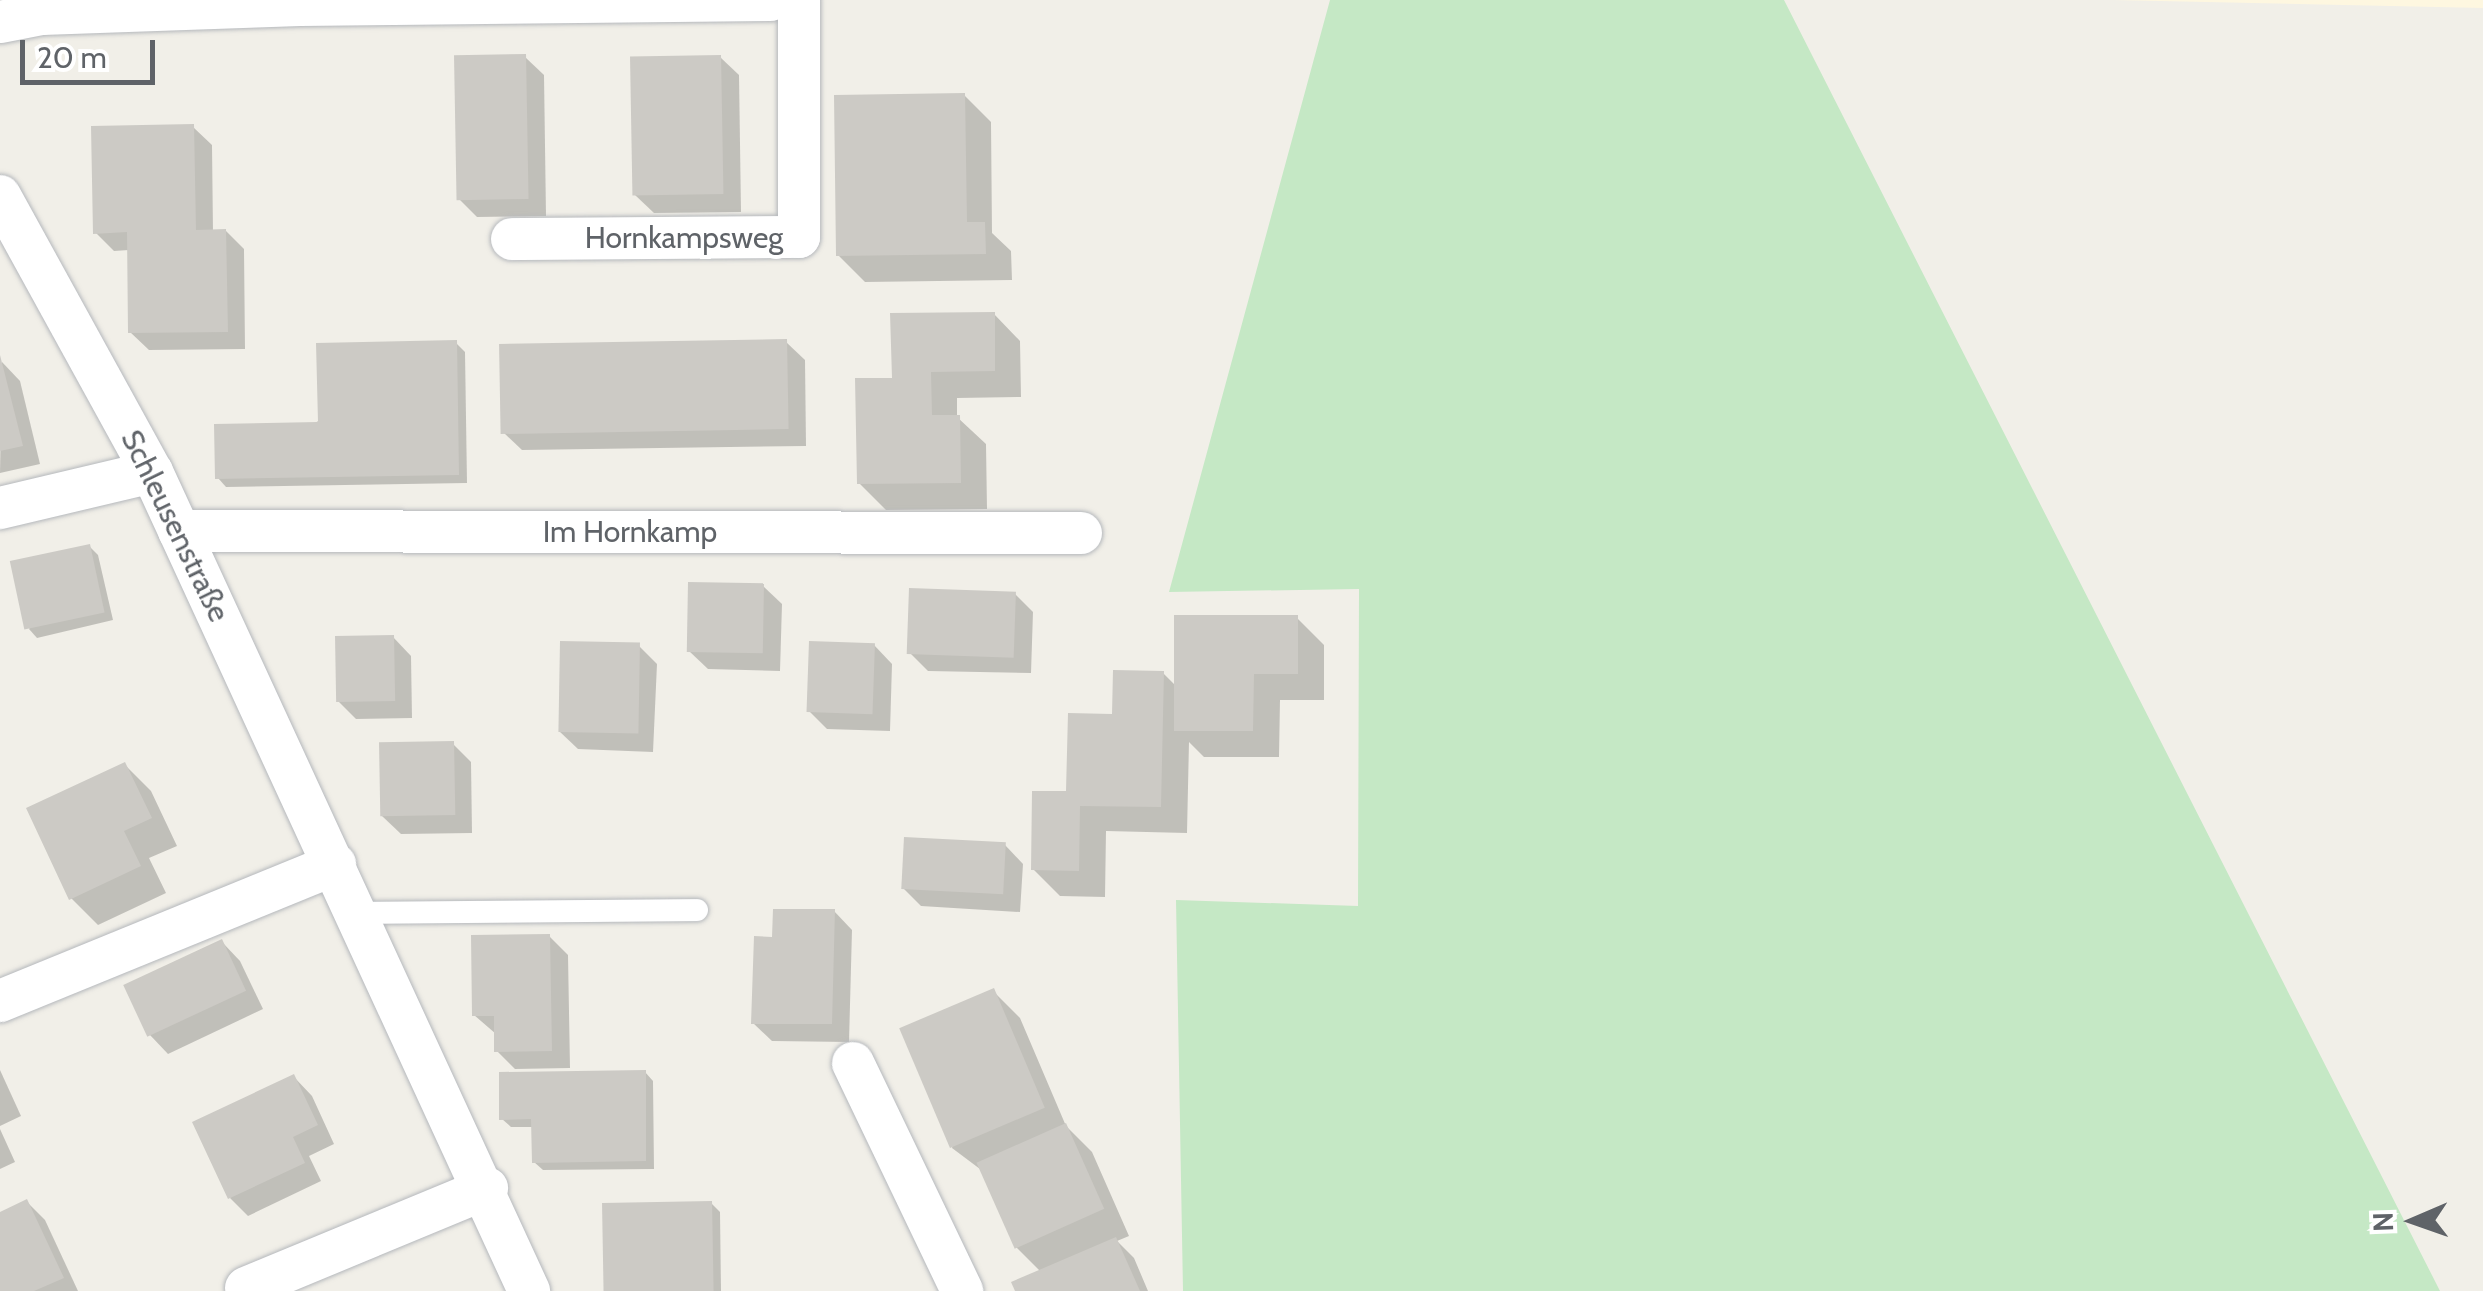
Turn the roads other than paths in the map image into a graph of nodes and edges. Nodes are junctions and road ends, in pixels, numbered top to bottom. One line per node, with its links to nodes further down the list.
1 (770, 0): 3 (street)
2 (798, 0): 6 (street, Hornkampsweg)
3 (300, 2): 4 (street)
4 (0, 22)
5 (0, 196): 7 (street, Schleusenstraße)
6 (512, 239)
7 (152, 472): 8 (street); 9 (street, Schleusenstraße)
8 (0, 508)
9 (179, 531): 10 (street, Im Hornkamp); 11 (street, Schleusenstraße)
10 (1082, 532)
11 (335, 864): 13 (street, Schleusenstraße); 14 (street)
12 (697, 910): 13 (lane)
13 (358, 913): 16 (street, Schleusenstraße)
14 (0, 1001)
15 (853, 1063): 19 (street)
16 (487, 1188): 17 (street); 18 (street, Schleusenstraße)
17 (246, 1288)
18 (529, 1291)
19 (962, 1291)

